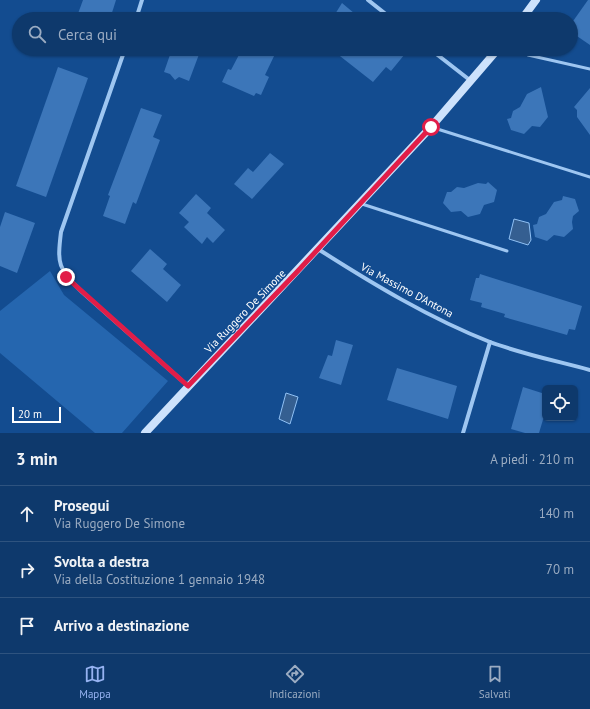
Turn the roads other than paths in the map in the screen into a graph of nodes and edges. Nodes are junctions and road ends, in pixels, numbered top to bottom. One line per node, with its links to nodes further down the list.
1 (142, 0): 4 (street)
2 (368, 0): 5 (street)
3 (536, 0): 6 (street)
4 (138, 12)
5 (383, 12)
6 (527, 12)
7 (123, 56): 20 (street)
8 (439, 56): 12 (street)
9 (492, 56): 12 (street, Via Ruggero De Simone)
10 (532, 56): 11 (lane)
11 (590, 69)
12 (471, 81): 13 (street, Via Ruggero De Simone)
13 (431, 127): 14 (lane); 15 (street, Via Ruggero De Simone)
14 (590, 177)
15 (361, 203): 16 (street, Via Ruggero De Simone); 17 (lane)
16 (318, 249): 18 (street, Via Massimo D'Antona); 20 (street, Via Ruggero De Simone)
17 (507, 251)
18 (490, 342): 19 (street, Via Massimo D'Antona); 22 (street)
19 (590, 370)
20 (188, 386): 21 (street, Via Ruggero De Simone)
21 (145, 433)
22 (464, 433)

